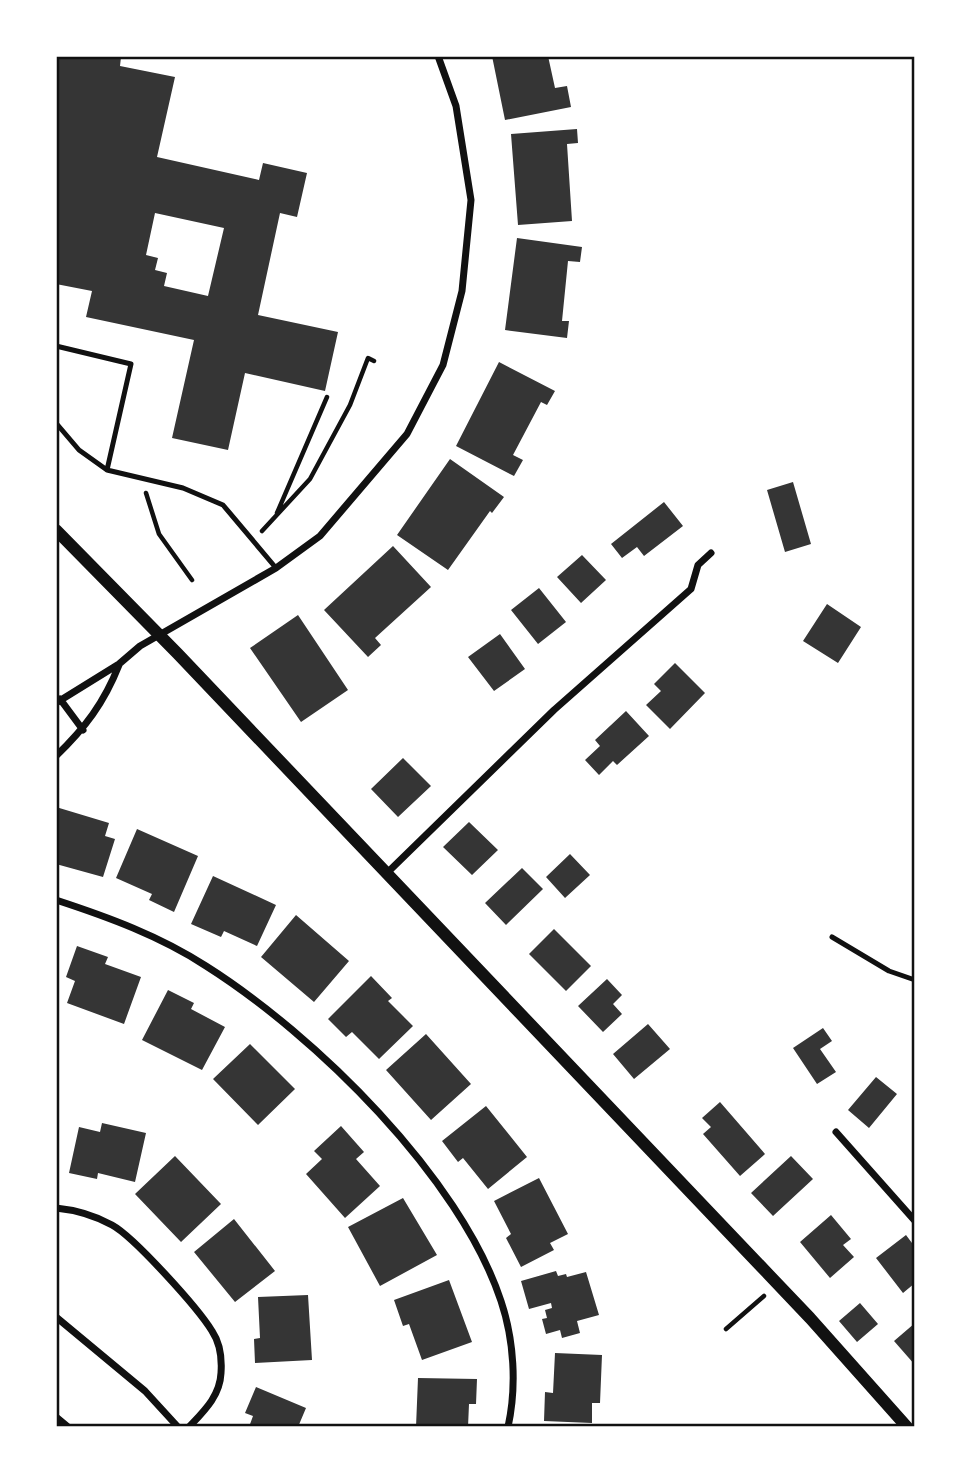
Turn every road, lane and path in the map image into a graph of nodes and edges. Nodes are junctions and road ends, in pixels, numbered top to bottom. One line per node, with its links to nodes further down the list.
1 (438, 56): 12 (street)
2 (56, 346): 6 (lane)
3 (374, 361): 8 (path)
4 (327, 397): 8 (path)
5 (56, 423): 6 (lane)
6 (107, 470): 12 (lane)
7 (146, 492): 13 (path)
8 (275, 517): 10 (path)
9 (56, 530): 14 (street)
10 (262, 531)
11 (711, 553): 19 (street)
12 (276, 568): 14 (street)
13 (191, 580)
14 (161, 636): 15 (street); 19 (street)
15 (119, 664): 16 (street); 17 (street)
16 (58, 701): 17 (street)
17 (83, 730): 18 (street)
18 (56, 756)
19 (387, 873): 34 (street)
20 (56, 900): 33 (street)
21 (832, 937): 22 (lane)
22 (915, 980)
23 (836, 1132): 25 (street)
24 (56, 1208): 32 (street)
25 (915, 1221)
26 (764, 1296): 28 (path)
27 (56, 1317): 31 (street)
28 (726, 1329)
29 (56, 1417): 30 (street)
30 (68, 1427)
31 (178, 1427)
32 (189, 1427)
33 (508, 1427)
34 (907, 1427)

